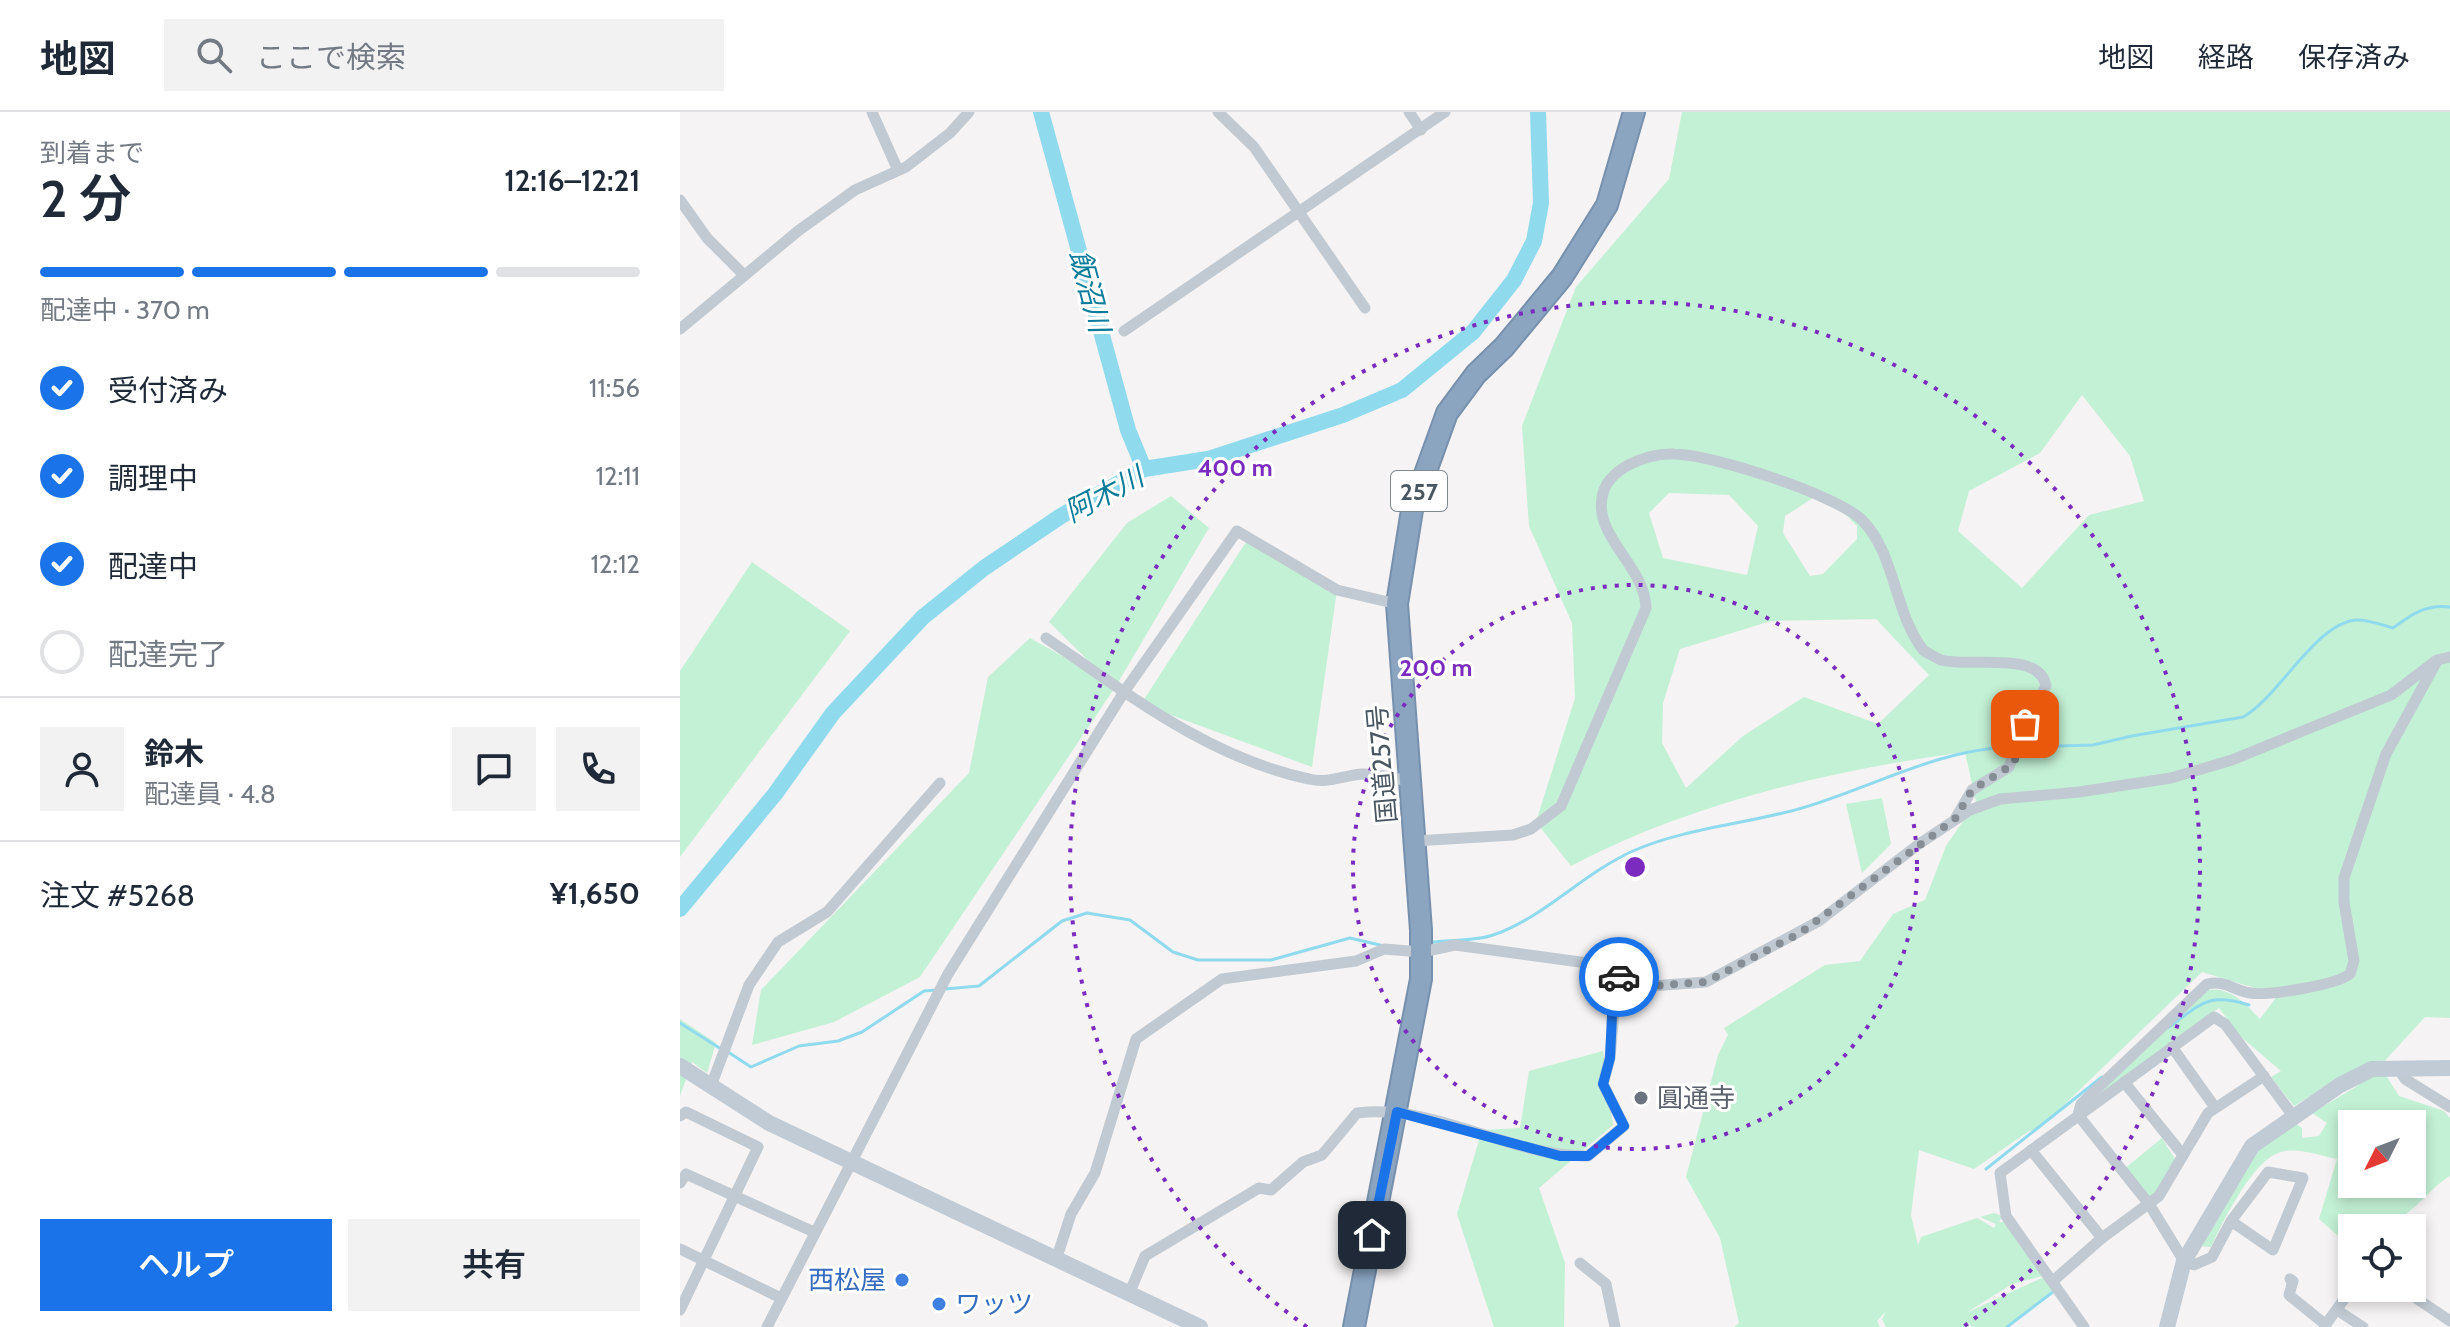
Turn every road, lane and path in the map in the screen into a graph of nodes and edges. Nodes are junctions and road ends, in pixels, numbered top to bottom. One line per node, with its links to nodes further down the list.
1 (872, 112): 8 (street)
2 (969, 112): 8 (street)
3 (1218, 112): 10 (street)
4 (1409, 112): 7 (street)
5 (1445, 112): 7 (street)
6 (1634, 112): 15 (highway, 国道257号 / 257)
7 (1421, 130): 10 (street)
8 (897, 168): 11 (street)
9 (680, 200): 11 (street)
10 (1301, 212): 12 (street); 14 (street)
11 (743, 274): 13 (street)
12 (1365, 308)
13 (680, 329)
14 (1124, 331)
15 (1397, 604): 19 (street); 20 (highway, 国道257号 / 257)
16 (1046, 638): 19 (street)
17 (2450, 657): 18 (street)
18 (2437, 660): 22 (street); 36 (street)
19 (1124, 692): 20 (street); 41 (street)
20 (1411, 782): 23 (highway, 国道257号 / 257)
21 (940, 783): 32 (street)
22 (1955, 819): 23 (street); 25 (street)
23 (1415, 841): 24 (highway, 国道257号 / 257)
24 (1422, 952): 25 (street); 35 (highway, 国道257号 / 257); 49 (street)
25 (1617, 976): 35 (street)
26 (2172, 1047): 30 (street); 31 (street); 33 (street)
27 (2450, 1068): 29 (street)
28 (686, 1070): 32 (street)
29 (2399, 1070): 34 (street); 38 (street)
30 (2264, 1076): 33 (street); 38 (street)
31 (2124, 1082): 36 (street); 40 (street)
32 (711, 1086): 41 (street)
33 (2214, 1106): 40 (street)
34 (2450, 1107)
35 (1397, 1112): 55 (street); 65 (highway, 国道257号 / 257)
36 (2078, 1115): 39 (street); 44 (street)
37 (680, 1116): 43 (street)
38 (2294, 1117): 51 (street)
39 (2031, 1150): 47 (street); 54 (street)
40 (2183, 1155): 44 (street)
41 (850, 1161): 46 (street); 49 (street)
42 (682, 1175): 43 (street)
43 (735, 1196): 46 (street); 50 (street)
44 (2149, 1204): 47 (street); 51 (street)
45 (2231, 1221): 45 (street); 51 (street)
46 (814, 1232): 56 (street)
47 (2102, 1238): 54 (street)
48 (680, 1249): 50 (street)
49 (1056, 1260): 55 (street)
50 (704, 1261): 56 (street); 59 (street)
51 (2184, 1261): 68 (street)
52 (1580, 1263): 66 (street)
53 (2290, 1279): 62 (street)
54 (2053, 1281): 67 (street)
55 (1129, 1294): 64 (street)
56 (781, 1298): 63 (street)
57 (2342, 1302): 60 (street)
58 (2422, 1302): 61 (street)
59 (680, 1310)
60 (2337, 1310): 62 (street); 69 (street)
61 (2450, 1321)
62 (2325, 1326)
63 (767, 1327)
64 (1200, 1327)
65 (1354, 1327)
66 (1615, 1327)
67 (2084, 1327)
68 (2167, 1327)
69 (2363, 1327)

